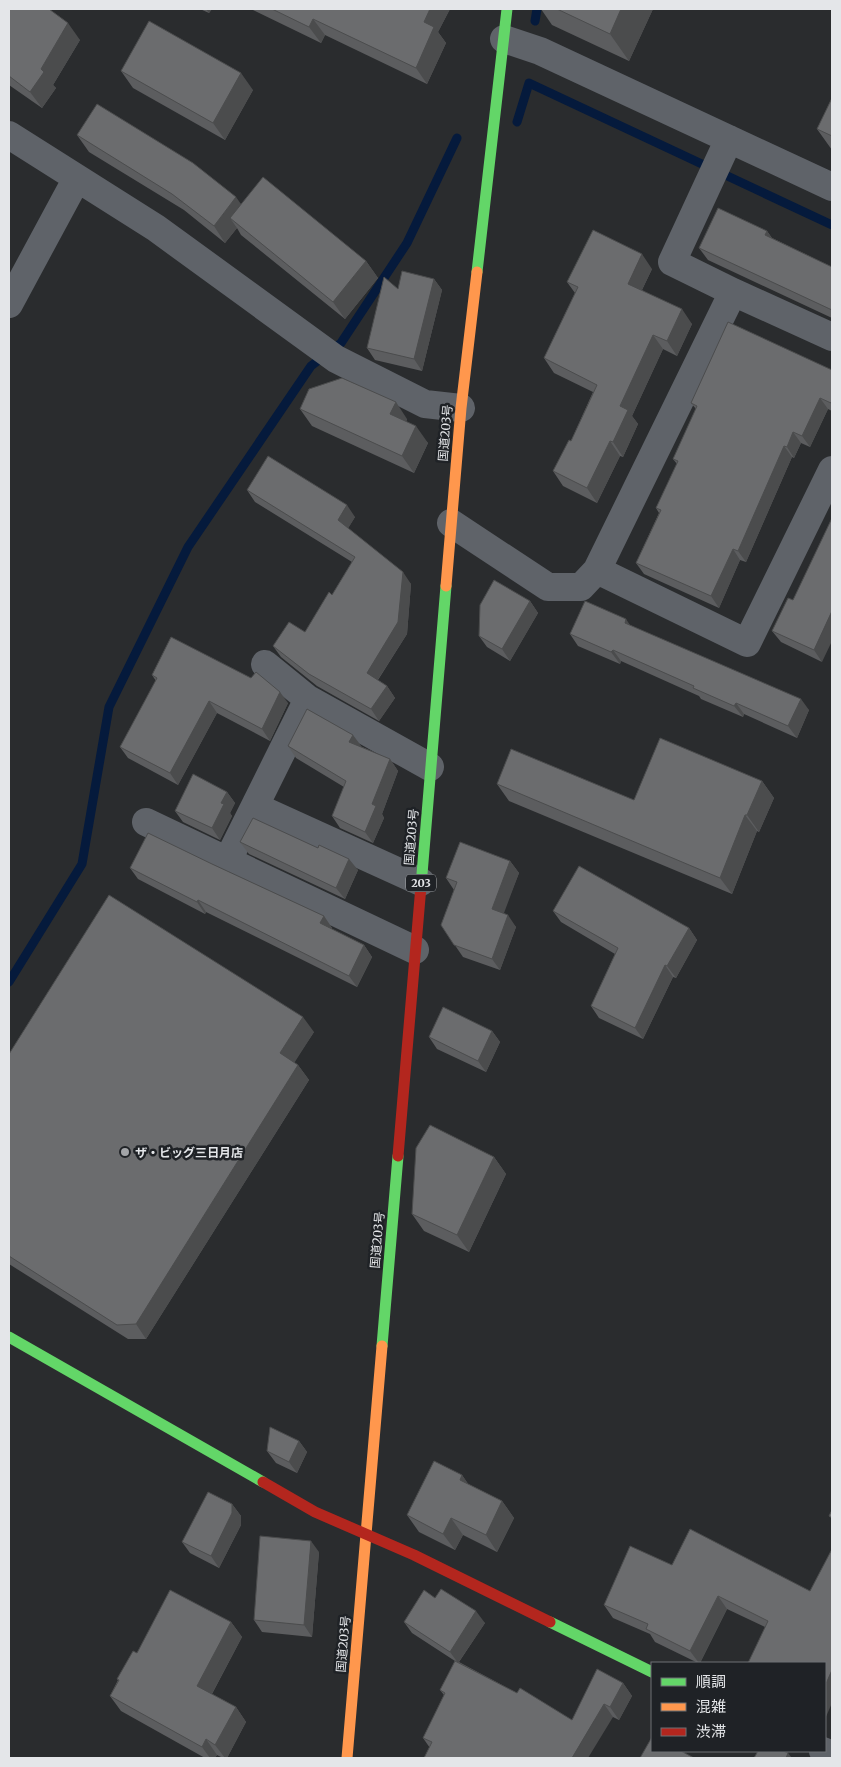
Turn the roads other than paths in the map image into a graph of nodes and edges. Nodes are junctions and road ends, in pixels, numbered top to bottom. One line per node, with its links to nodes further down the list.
1 (506, 9): 2 (main road, 国道203号 / 203)
2 (504, 39): 4 (street); 10 (main road, 国道203号 / 203)
3 (9, 134): 5 (street)
4 (729, 139): 6 (street); 7 (street)
5 (76, 178): 8 (street); 10 (street)
6 (832, 186)
7 (733, 292): 9 (street); 13 (street)
8 (9, 304)
9 (832, 337)
10 (461, 408): 12 (main road, 国道203号 / 203)
11 (832, 470): 13 (street)
12 (451, 523): 13 (street); 16 (main road, 国道203号 / 203)
13 (597, 570)
14 (265, 664): 15 (street)
15 (308, 698): 16 (street); 17 (street)
16 (430, 767): 20 (main road, 国道203号 / 203)
17 (256, 806): 19 (street); 20 (street)
18 (146, 822): 19 (street)
19 (227, 862): 21 (street)
20 (421, 882): 21 (main road, 国道203号 / 203)
21 (415, 950): 23 (main road, 国道203号 / 203)
22 (9, 1337): 23 (main road)
23 (366, 1534): 24 (main road); 25 (main road, 国道203号 / 203)
24 (651, 1672)
25 (347, 1758)

